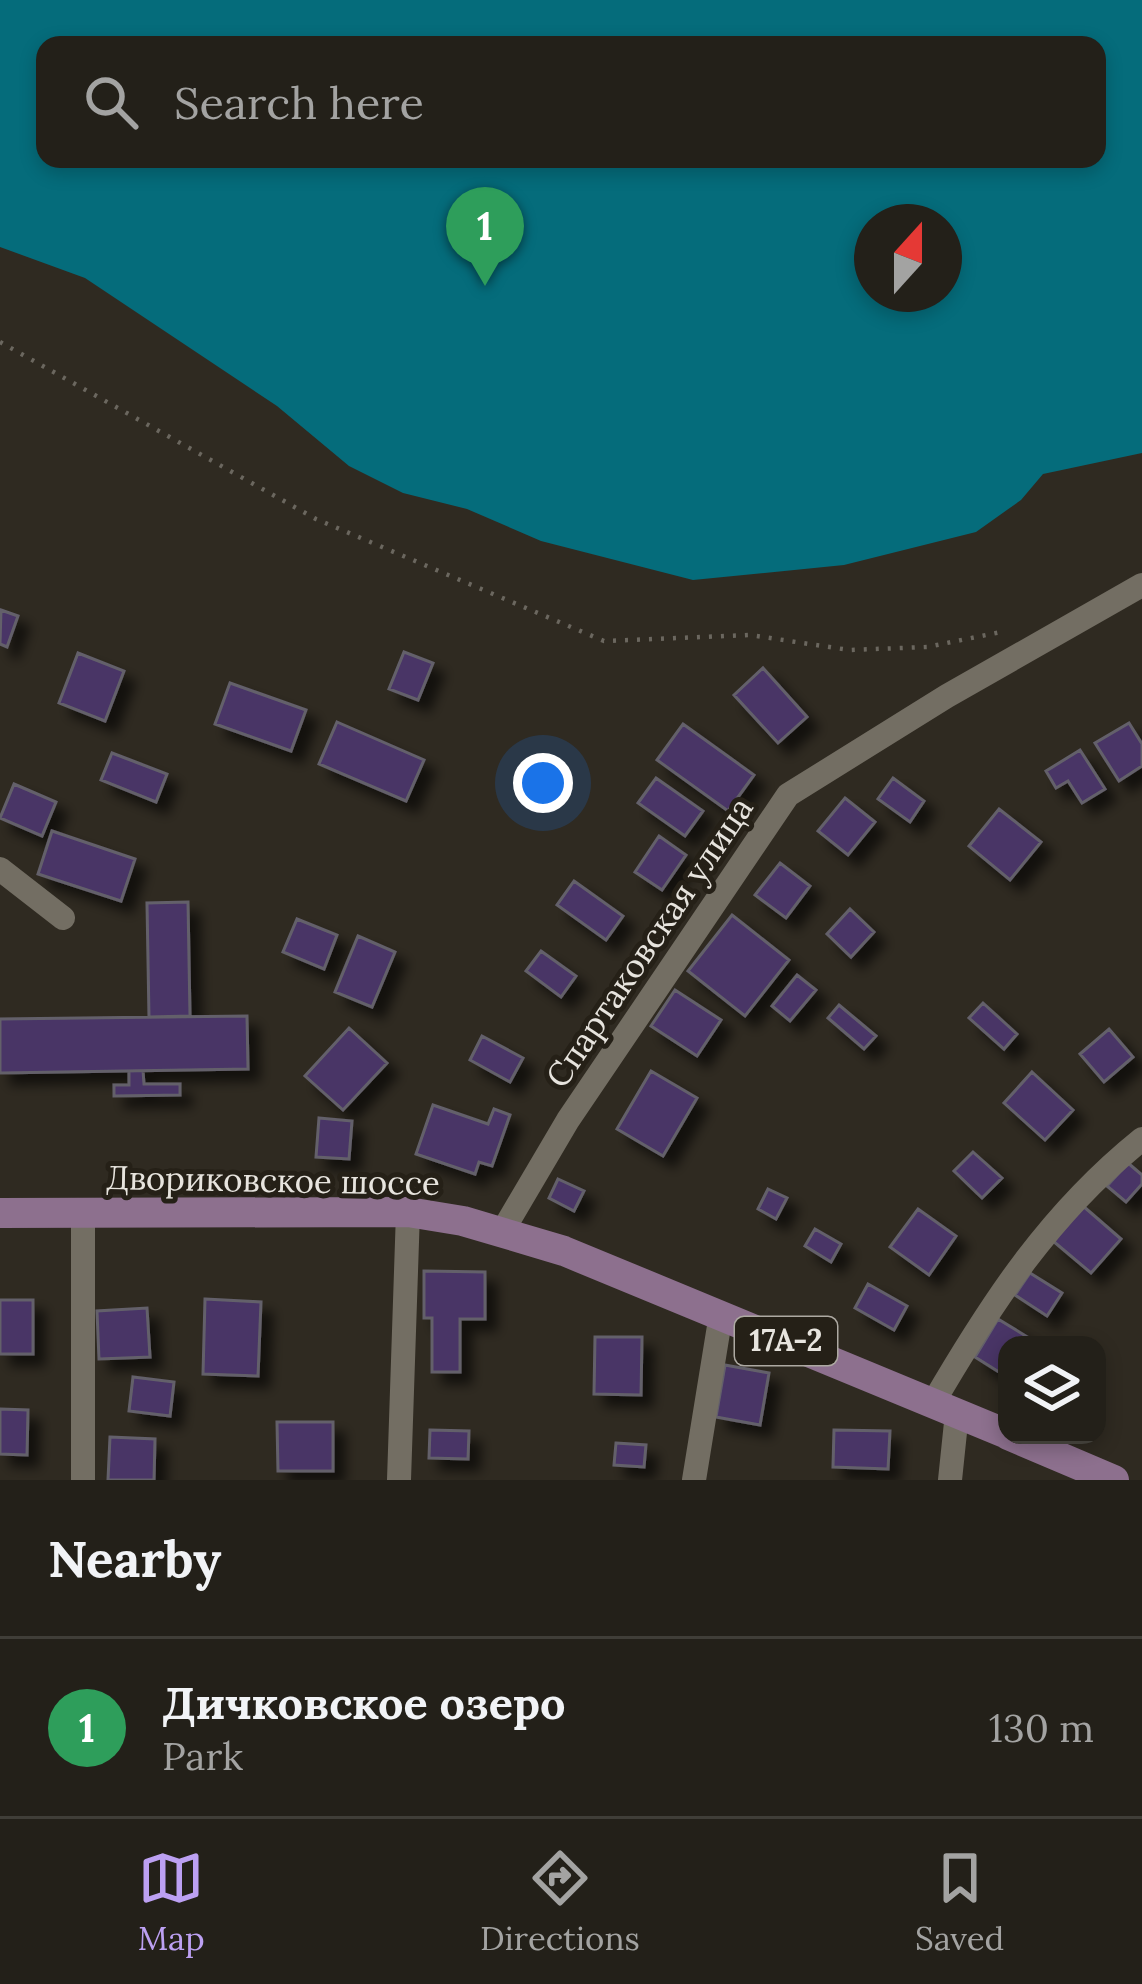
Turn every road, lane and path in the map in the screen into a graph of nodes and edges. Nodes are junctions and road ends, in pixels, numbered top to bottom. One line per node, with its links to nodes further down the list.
1 (0, 342): 3 (path)
2 (1142, 585): 10 (street, Спартаковская улица)
3 (1025, 628)
4 (0, 869): 5 (street)
5 (63, 918)
6 (1142, 1139): 12 (street)
7 (408, 1212): 9 (main road, Двориковское шоссе / 17А-2); 10 (main road, Двориковское шоссе / 17А-2); 16 (street)
8 (0, 1213): 9 (main road, Двориковское шоссе / 17А-2)
9 (83, 1213): 15 (street)
10 (502, 1232): 11 (main road, Двориковское шоссе / 17А-2)
11 (721, 1314): 12 (main road, Двориковское шоссе / 17А-2); 17 (street)
12 (945, 1408): 13 (main road, Двориковское шоссе / 17А-2); 18 (street)
13 (998, 1431)
14 (1029, 1444): 19 (main road, Двориковское шоссе / 17А-2)
15 (83, 1480)
16 (399, 1480)
17 (694, 1480)
18 (950, 1480)
19 (1114, 1480)

